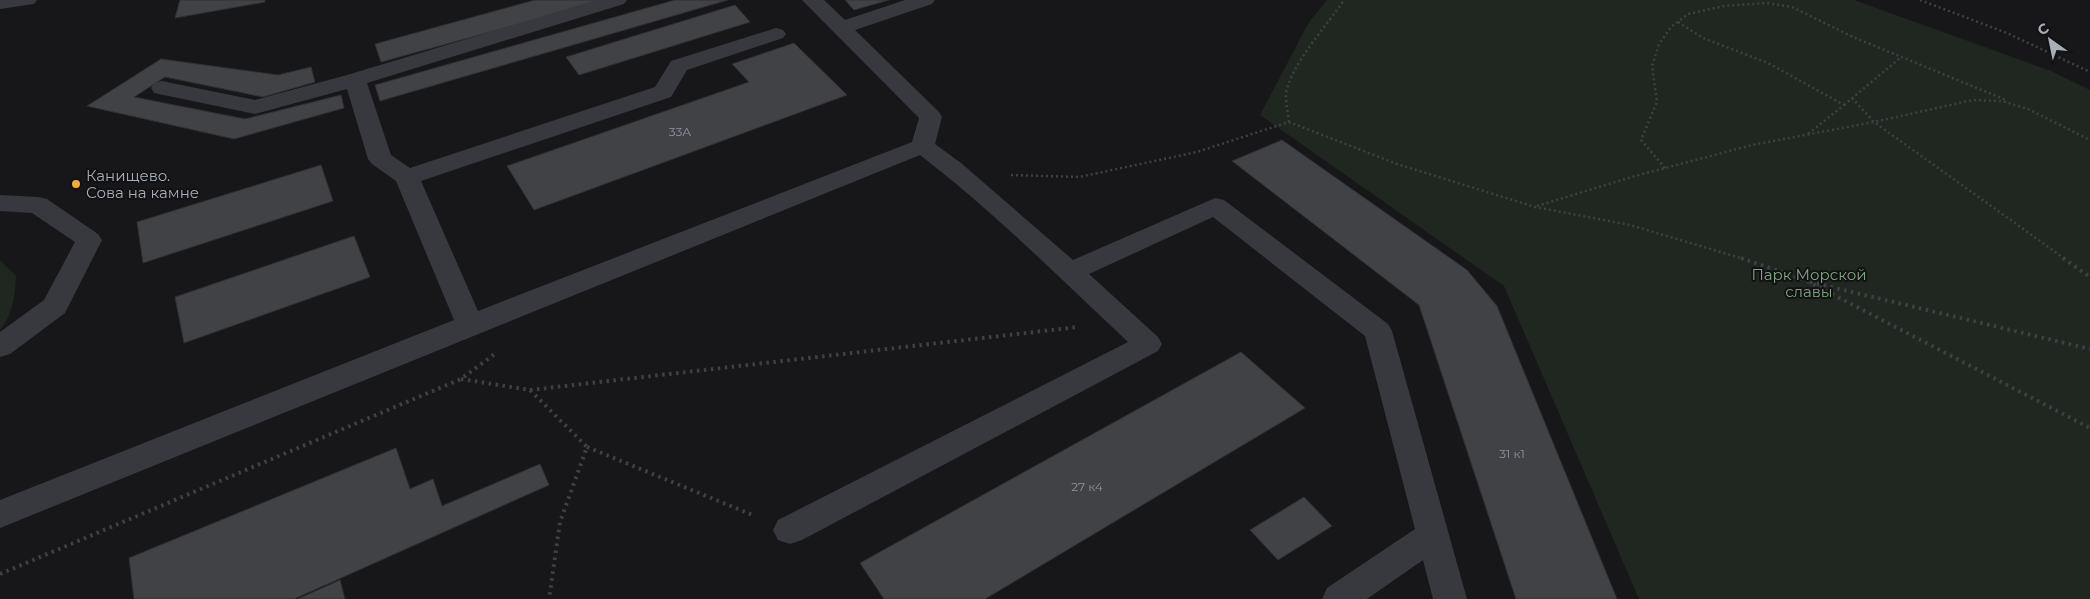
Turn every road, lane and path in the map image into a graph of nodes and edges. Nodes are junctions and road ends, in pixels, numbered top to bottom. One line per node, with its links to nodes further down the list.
1 (27, 0): 7 (street)
2 (617, 0): 13 (street)
3 (812, 0): 9 (street)
4 (925, 0): 9 (street)
5 (1344, 0): 18 (path)
6 (1920, 0): 12 (path)
7 (0, 3)
8 (1678, 22): 11 (path); 16 (path); 24 (path)
9 (840, 28): 22 (street)
10 (776, 34): 25 (street)
11 (1900, 58): 15 (path); 17 (path)
12 (2090, 72)
13 (355, 80): 14 (street); 25 (street)
14 (162, 88)
15 (1852, 98): 16 (path); 19 (path)
16 (1844, 105): 20 (path)
17 (2022, 108): 19 (path); 21 (path)
18 (1289, 122): 23 (path); 27 (path)
19 (1874, 122): 20 (path); 29 (path)
20 (1806, 135): 24 (path)
21 (2090, 140)
22 (923, 146): 23 (street); 32 (street)
23 (952, 168): 28 (street)
24 (1665, 168): 27 (path)
25 (407, 177): 32 (street)
26 (0, 203): 33 (street)
27 (1535, 207): 30 (path)
28 (1070, 272): 31 (street); 42 (street)
29 (2090, 277)
30 (1805, 280): 35 (path); 38 (path)
31 (1123, 321): 37 (path); 41 (street)
32 (470, 324): 40 (street)
33 (0, 347)
34 (501, 349): 36 (path)
35 (2090, 349)
36 (461, 379): 37 (path); 43 (path)
37 (530, 390): 39 (path)
38 (2090, 428)
39 (587, 447): 41 (path); 44 (path)
40 (0, 514)
41 (790, 530)
42 (1432, 536): 45 (street); 46 (street)
43 (0, 574)
44 (549, 599)
45 (1339, 599)
46 (1450, 599)

